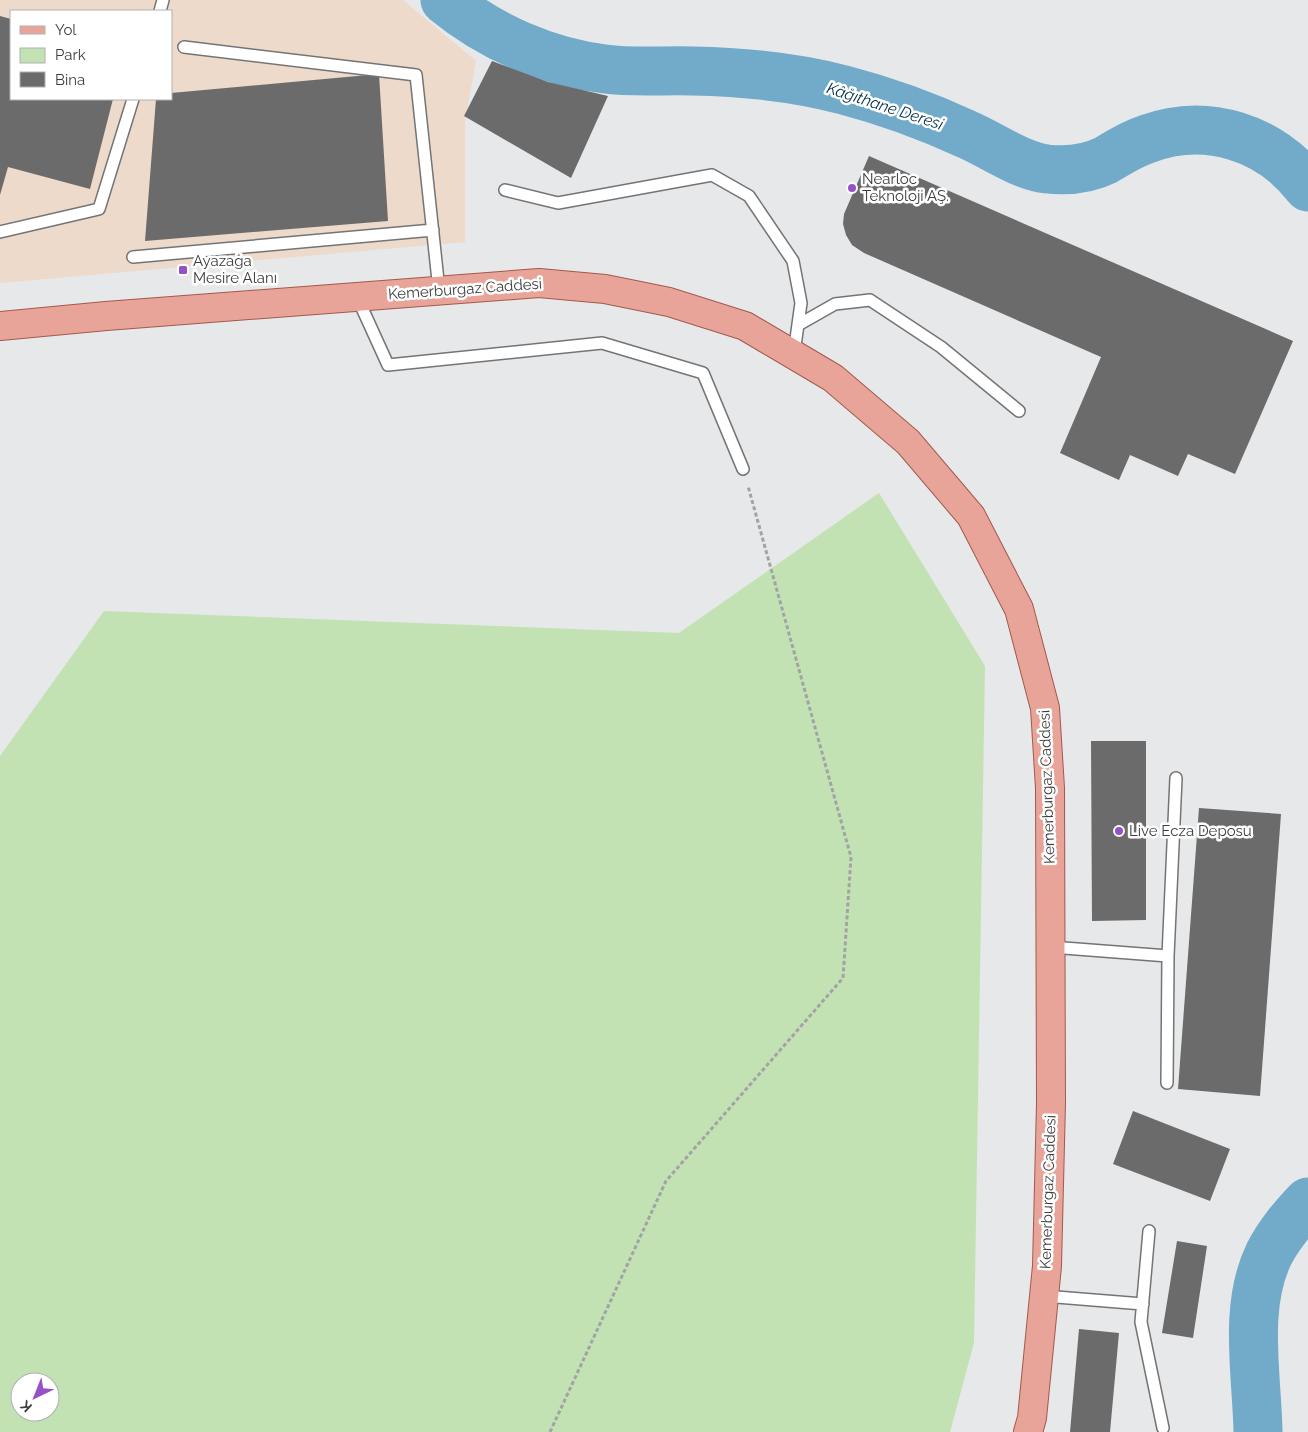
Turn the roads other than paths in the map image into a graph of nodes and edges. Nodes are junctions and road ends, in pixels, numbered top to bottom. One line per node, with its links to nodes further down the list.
1 (184, 47): 4 (lane)
2 (133, 100): 5 (lane)
3 (505, 190): 9 (lane)
4 (433, 230): 6 (lane); 7 (lane)
5 (0, 232)
6 (133, 257)
7 (439, 290): 8 (main road, Kemerburgaz Caddesi); 11 (main road, Kemerburgaz Caddesi)
8 (357, 296): 10 (main road, Kemerburgaz Caddesi); 13 (lane)
9 (798, 325): 11 (lane); 12 (lane)
10 (0, 326)
11 (794, 355): 15 (main road, Kemerburgaz Caddesi)
12 (1019, 411)
13 (743, 468)
14 (1176, 778): 16 (lane)
15 (1050, 946): 16 (lane); 19 (main road, Kemerburgaz Caddesi)
16 (1168, 956): 17 (lane)
17 (1167, 1083)
18 (1149, 1231): 20 (lane)
19 (1044, 1296): 20 (lane); 22 (main road, Kemerburgaz Caddesi)
20 (1143, 1304): 21 (lane)
21 (1163, 1428)
22 (1028, 1432)

